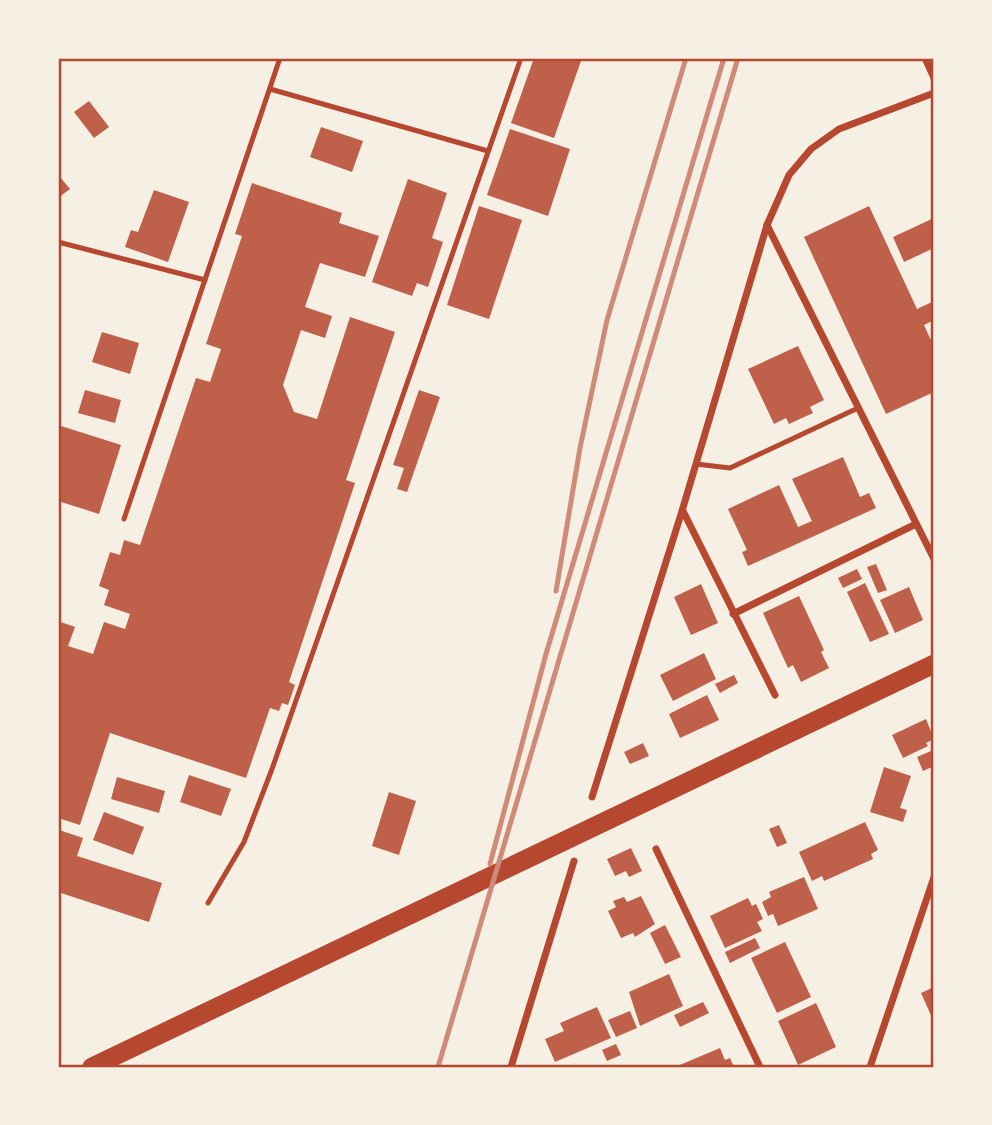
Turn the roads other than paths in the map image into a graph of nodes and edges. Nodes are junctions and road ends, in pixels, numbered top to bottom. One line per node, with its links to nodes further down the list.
1 (280, 58): 5 (lane)
2 (521, 58): 7 (lane)
3 (925, 58): 4 (street)
4 (934, 78)
5 (270, 89): 7 (lane); 10 (lane)
6 (934, 93): 8 (street)
7 (488, 151): 24 (lane)
8 (767, 225): 11 (street); 12 (street)
9 (58, 242): 10 (lane)
10 (205, 280): 14 (lane)
11 (858, 408): 12 (lane); 15 (street)
12 (696, 464): 13 (street)
13 (682, 511): 17 (street); 20 (street)
14 (124, 519)
15 (916, 524): 16 (street); 17 (street)
16 (934, 559)
17 (733, 614): 19 (street)
18 (934, 664): 26 (highway)
19 (775, 695)
20 (592, 797)
21 (656, 849): 27 (street)
22 (574, 861): 25 (street)
23 (934, 877): 28 (street)
24 (208, 903)
25 (513, 1066)
26 (92, 1067)
27 (760, 1067)
28 (870, 1067)

